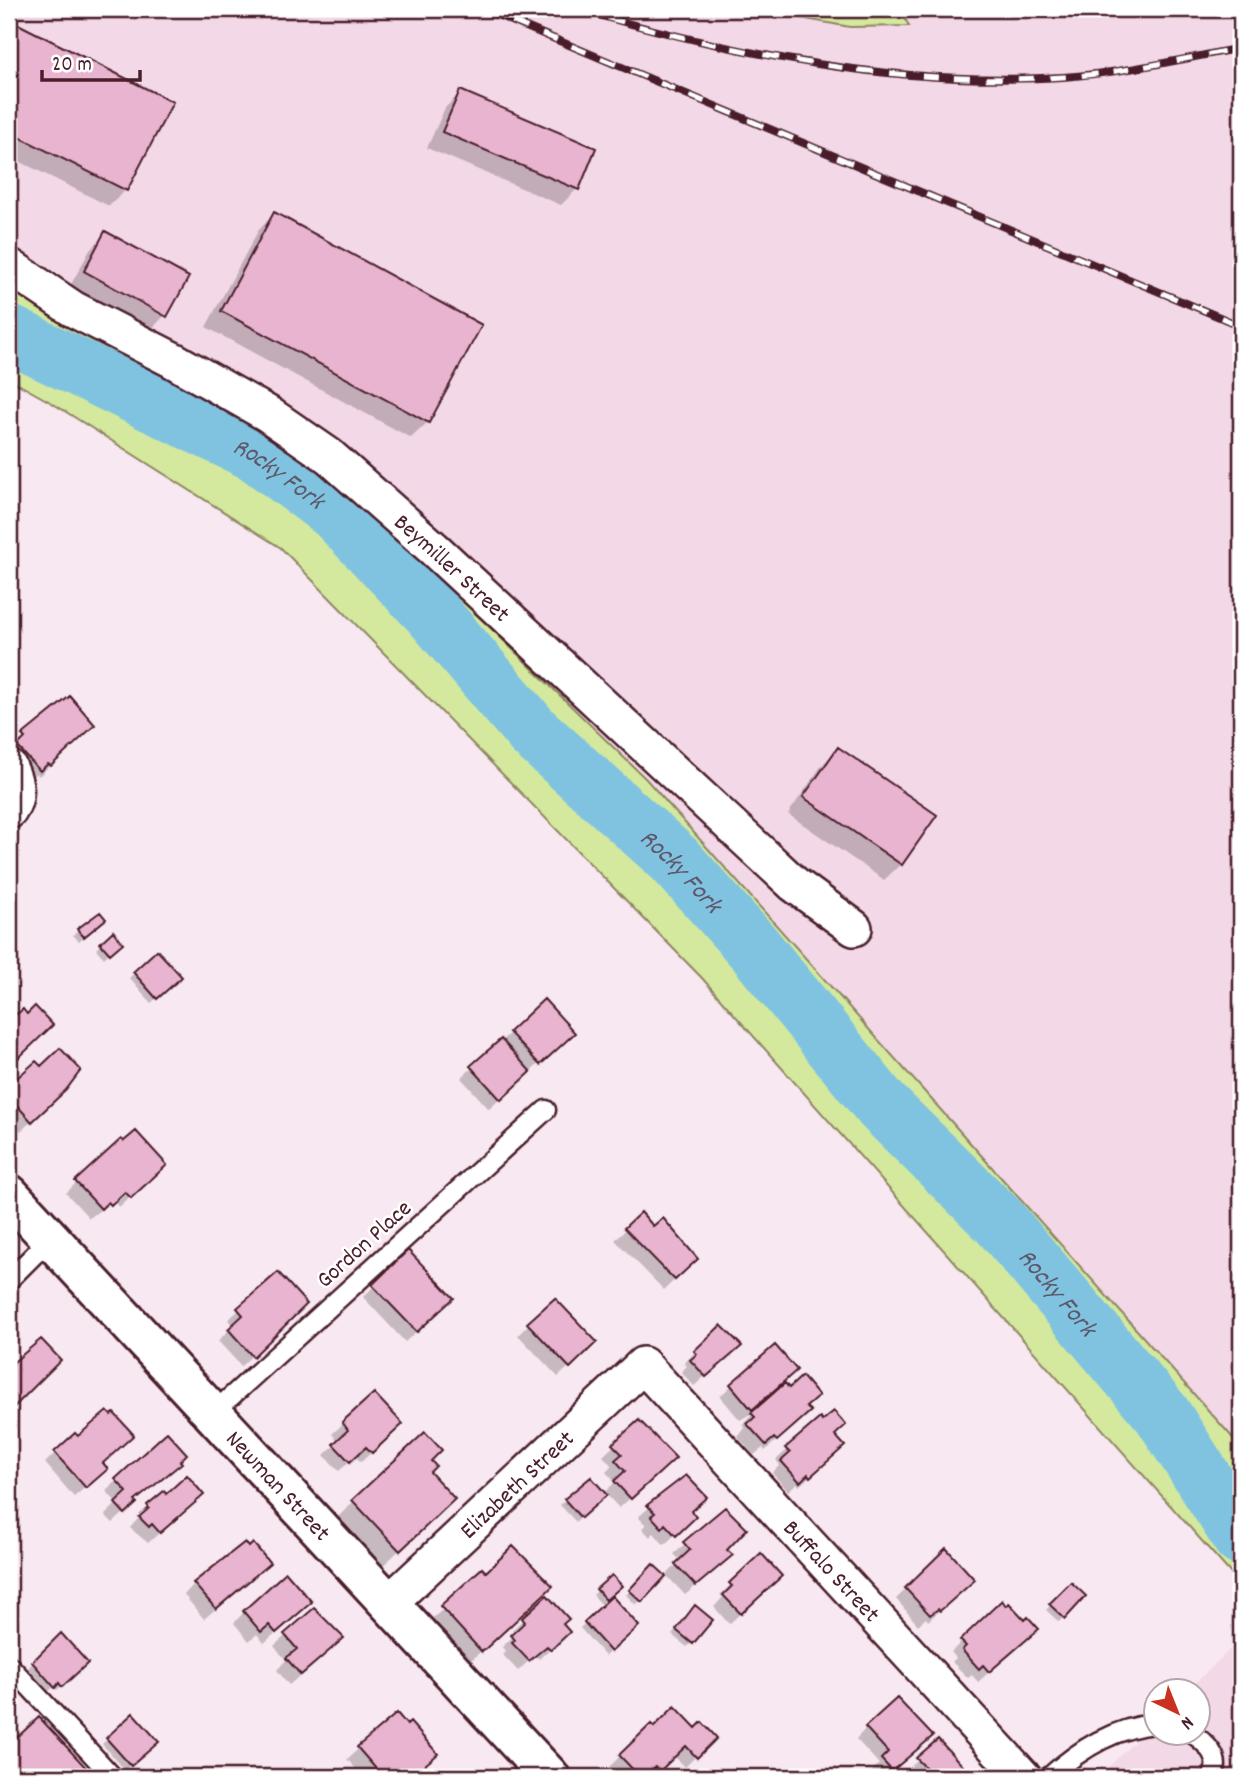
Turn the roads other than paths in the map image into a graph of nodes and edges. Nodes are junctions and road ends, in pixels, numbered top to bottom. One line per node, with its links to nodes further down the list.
1 (9, 266): 4 (street, Beymiller Street)
2 (9, 768): 3 (street)
3 (9, 811)
4 (854, 928)
5 (545, 1110): 10 (lane, Gordon Place)
6 (9, 1194): 7 (street, Newman Street)
7 (50, 1239): 8 (lane); 10 (street, Newman Street)
8 (9, 1280)
9 (643, 1365): 11 (street, Elizabeth Street); 17 (street, Buffalo Street)
10 (213, 1413): 11 (street, Newman Street)
11 (390, 1602): 16 (street, Newman Street)
12 (9, 1665): 15 (lane)
13 (1142, 1727): 18 (lane)
14 (1206, 1748): 19 (lane)
15 (113, 1777)
16 (550, 1777)
17 (1023, 1777)
18 (1049, 1777)
19 (1212, 1777)

